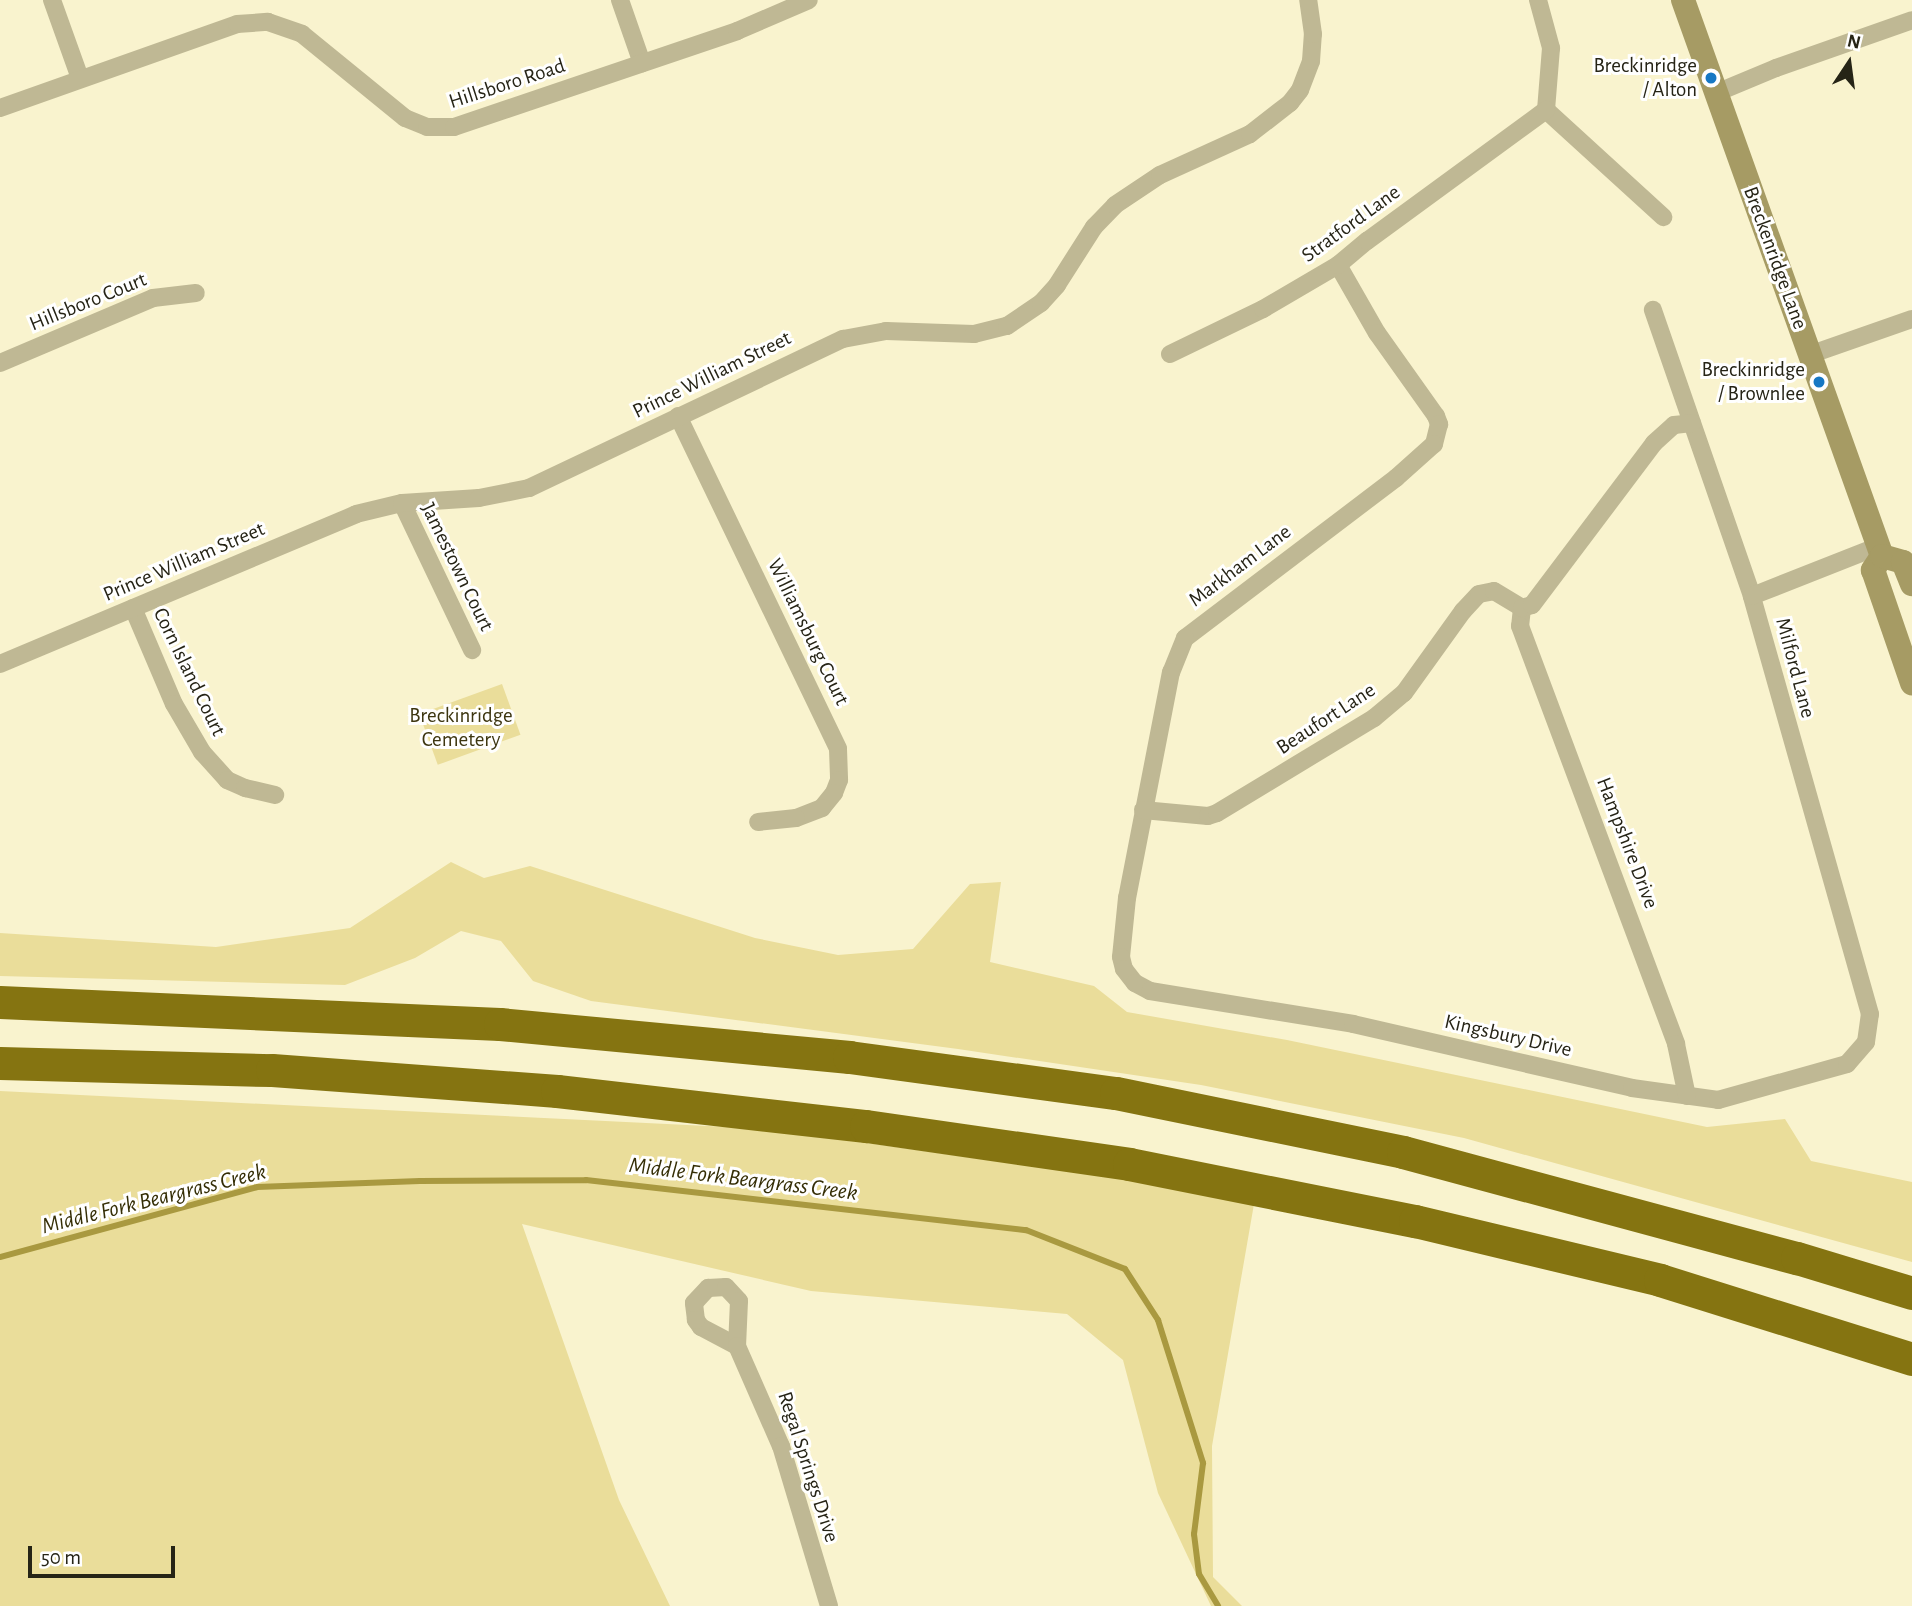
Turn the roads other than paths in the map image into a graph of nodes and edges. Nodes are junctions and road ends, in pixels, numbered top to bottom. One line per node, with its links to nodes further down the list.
1 (52, 0): 9 (street)
2 (620, 0): 8 (street)
3 (810, 0): 8 (street, Hillsboro Road)
4 (1308, 0): 21 (street, Prince William Street)
5 (1538, 0): 12 (street)
6 (1683, 0): 10 (main road, Breckenridge Lane)
7 (1912, 20): 10 (street)
8 (642, 62): 9 (street, Hillsboro Road)
9 (80, 78): 11 (street, Hillsboro Road)
10 (1716, 93): 19 (main road, Breckenridge Lane)
11 (0, 108)
12 (1546, 110): 13 (street); 14 (street, Stratford Lane)
13 (1663, 217)
14 (1338, 265): 18 (street, Stratford Lane); 33 (street, Markham Lane)
15 (196, 293): 20 (street, Hillsboro Court)
16 (1653, 310): 22 (street, Milford Lane)
17 (1912, 319): 19 (street)
18 (1170, 354)
19 (1809, 355): 24 (main road, Breckenridge Lane)
20 (0, 363)
21 (678, 416): 23 (street, Prince William Street); 34 (street, Williamsburg Court)
22 (1692, 423): 26 (street, Milford Lane); 28 (street)
23 (402, 503): 27 (street, Prince William Street); 29 (street, Jamestown Court)
24 (1881, 551): 25 (main road); 26 (street); 31 (main road, Breckenridge Lane)
25 (1912, 584)
26 (1752, 596): 37 (street, Milford Lane)
27 (133, 608): 30 (street, Prince William Street); 32 (street, Corn Island Court)
28 (1522, 608): 33 (street, Beaufort Lane); 39 (street, Hampshire Drive)
29 (472, 650)
30 (0, 664)
31 (1912, 683)
32 (275, 795)
33 (1143, 810): 35 (street, Markham Lane)
34 (758, 822)
35 (1131, 979): 39 (street, Kingsbury Drive)
36 (0, 1002): 40 (highway)
37 (1866, 1042): 39 (street, Kingsbury Drive)
38 (0, 1063): 42 (highway)
39 (1686, 1096)
40 (1912, 1293)
41 (737, 1346): 43 (street, Regal Springs Drive)
42 (1912, 1359)
43 (829, 1606)

